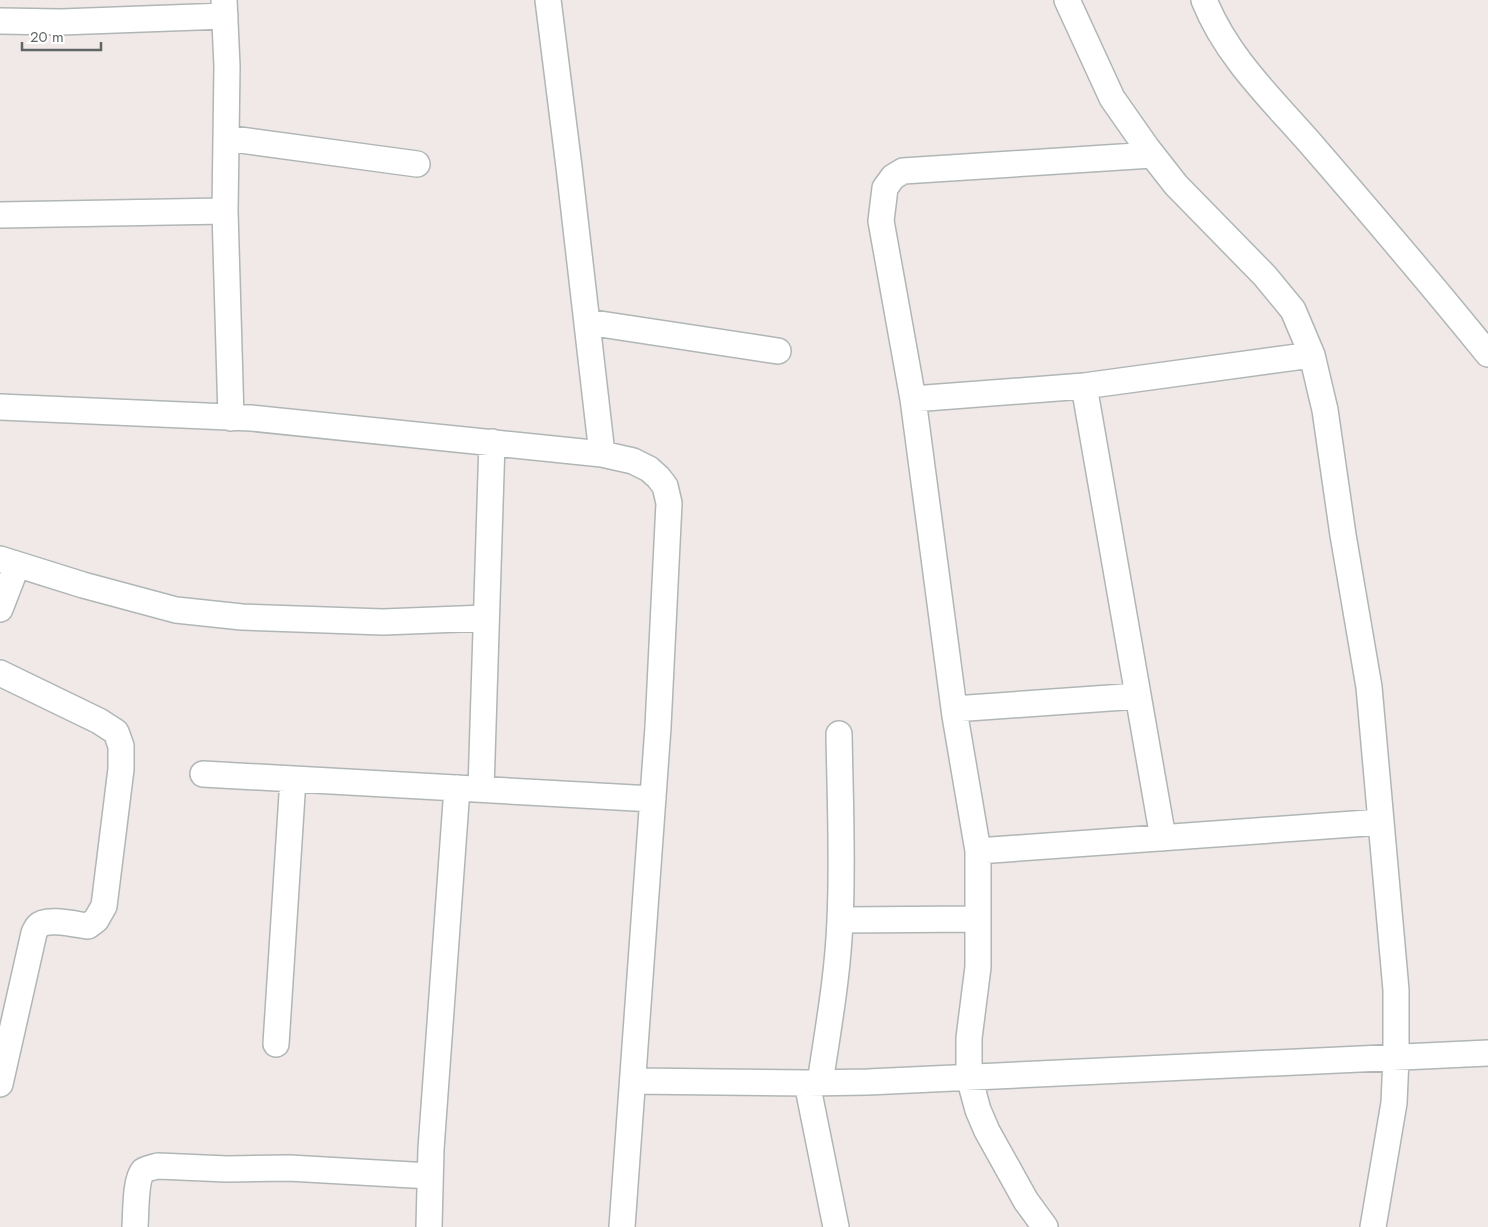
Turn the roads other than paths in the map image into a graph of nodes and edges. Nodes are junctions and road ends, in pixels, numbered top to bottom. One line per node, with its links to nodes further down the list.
1 (548, 0): 11 (street)
2 (1068, 0): 7 (street)
3 (1204, 0): 14 (street)
4 (224, 8): 5 (street); 6 (street)
5 (0, 21)
6 (226, 138): 8 (street); 9 (street)
7 (1152, 155): 13 (street); 16 (street)
8 (417, 164)
9 (225, 211): 10 (street); 18 (street)
10 (0, 215)
11 (587, 322): 12 (street); 20 (street)
12 (778, 350)
13 (1312, 354): 15 (street); 33 (street)
14 (1488, 354)
15 (1084, 386): 16 (street); 25 (street)
16 (913, 399): 26 (street)
17 (0, 406): 18 (street)
18 (231, 418): 19 (street)
19 (492, 442): 20 (street); 23 (street)
20 (602, 454): 32 (street)
21 (8, 562): 22 (street); 23 (street)
22 (0, 610)
23 (486, 618): 31 (street)
24 (0, 673): 44 (street)
25 (1138, 696): 26 (street); 34 (street)
26 (954, 709): 35 (street)
27 (839, 734): 37 (street)
28 (203, 774): 29 (street)
29 (293, 779): 30 (street); 38 (street)
30 (457, 788): 31 (street); 45 (street)
31 (481, 789): 32 (street)
32 (653, 799): 42 (street)
33 (1381, 822): 34 (street); 40 (street)
34 (1163, 838): 35 (street)
35 (978, 851): 36 (street)
36 (978, 919): 37 (street); 41 (street)
37 (840, 920): 43 (street)
38 (276, 1044)
39 (1487, 1053): 40 (street)
40 (1408, 1057): 41 (street); 51 (street)
41 (969, 1077): 43 (street); 50 (street)
42 (633, 1081): 43 (street); 48 (street)
43 (814, 1083): 49 (street)
44 (0, 1084)
45 (430, 1176): 46 (street); 47 (street)
46 (135, 1227)
47 (429, 1227)
48 (622, 1227)
49 (836, 1227)
50 (1046, 1227)
51 (1373, 1227)

